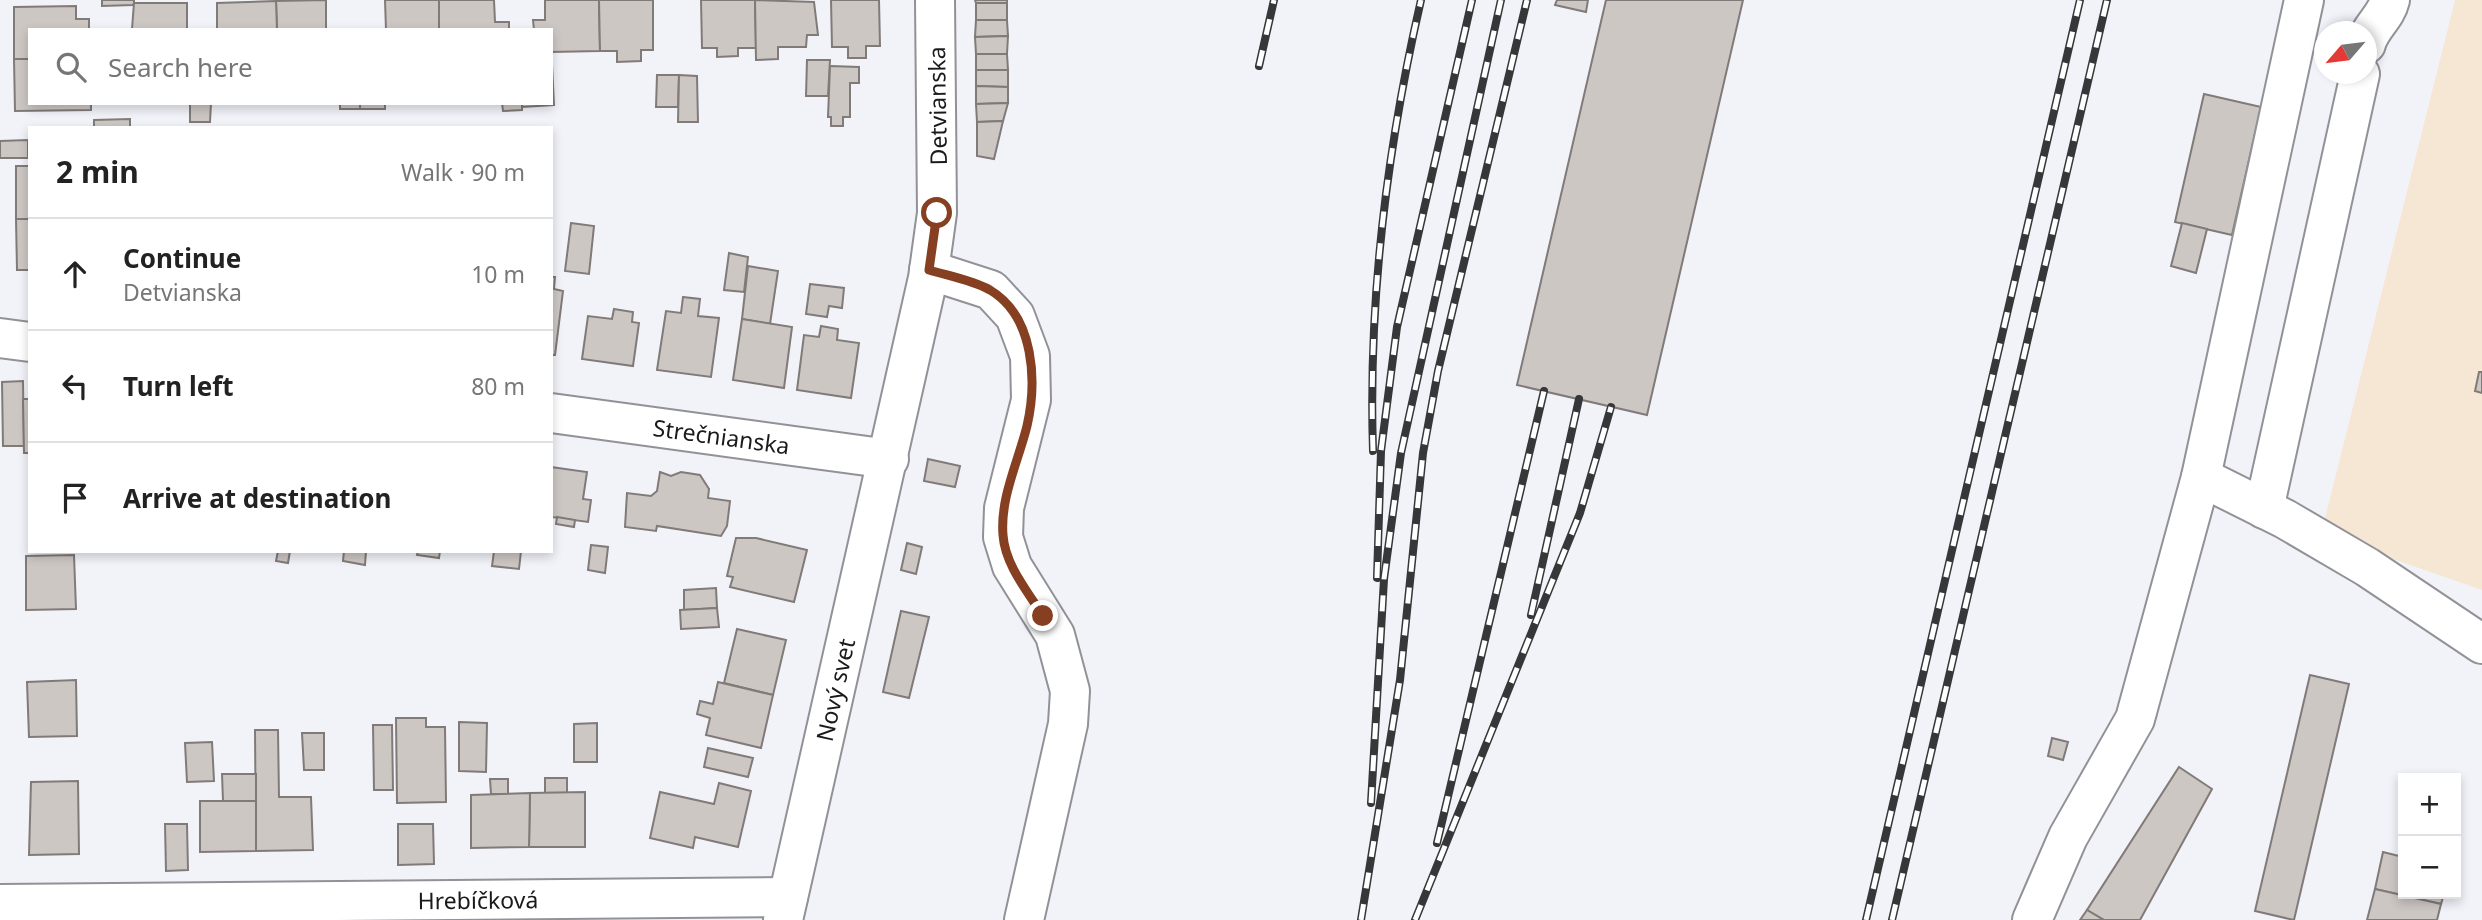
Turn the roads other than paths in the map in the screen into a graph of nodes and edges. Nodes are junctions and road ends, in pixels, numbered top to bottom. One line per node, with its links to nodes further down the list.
1 (935, 0): 6 (street, Detvianska)
2 (2304, 0): 11 (street)
3 (2390, 0): 4 (street)
4 (2377, 23)
5 (2358, 84): 12 (street)
6 (929, 270): 10 (street, Detvianska); 16 (street)
7 (0, 338): 8 (street)
8 (28, 342)
9 (553, 413): 10 (street, Strečnianska)
10 (889, 459): 15 (street, Nový svet)
11 (2201, 477): 12 (street); 17 (street)
12 (2264, 509): 13 (street)
13 (2482, 644)
14 (0, 904): 15 (street, Hrebíčková)
15 (785, 908)
16 (1024, 920)
17 (2032, 920)

